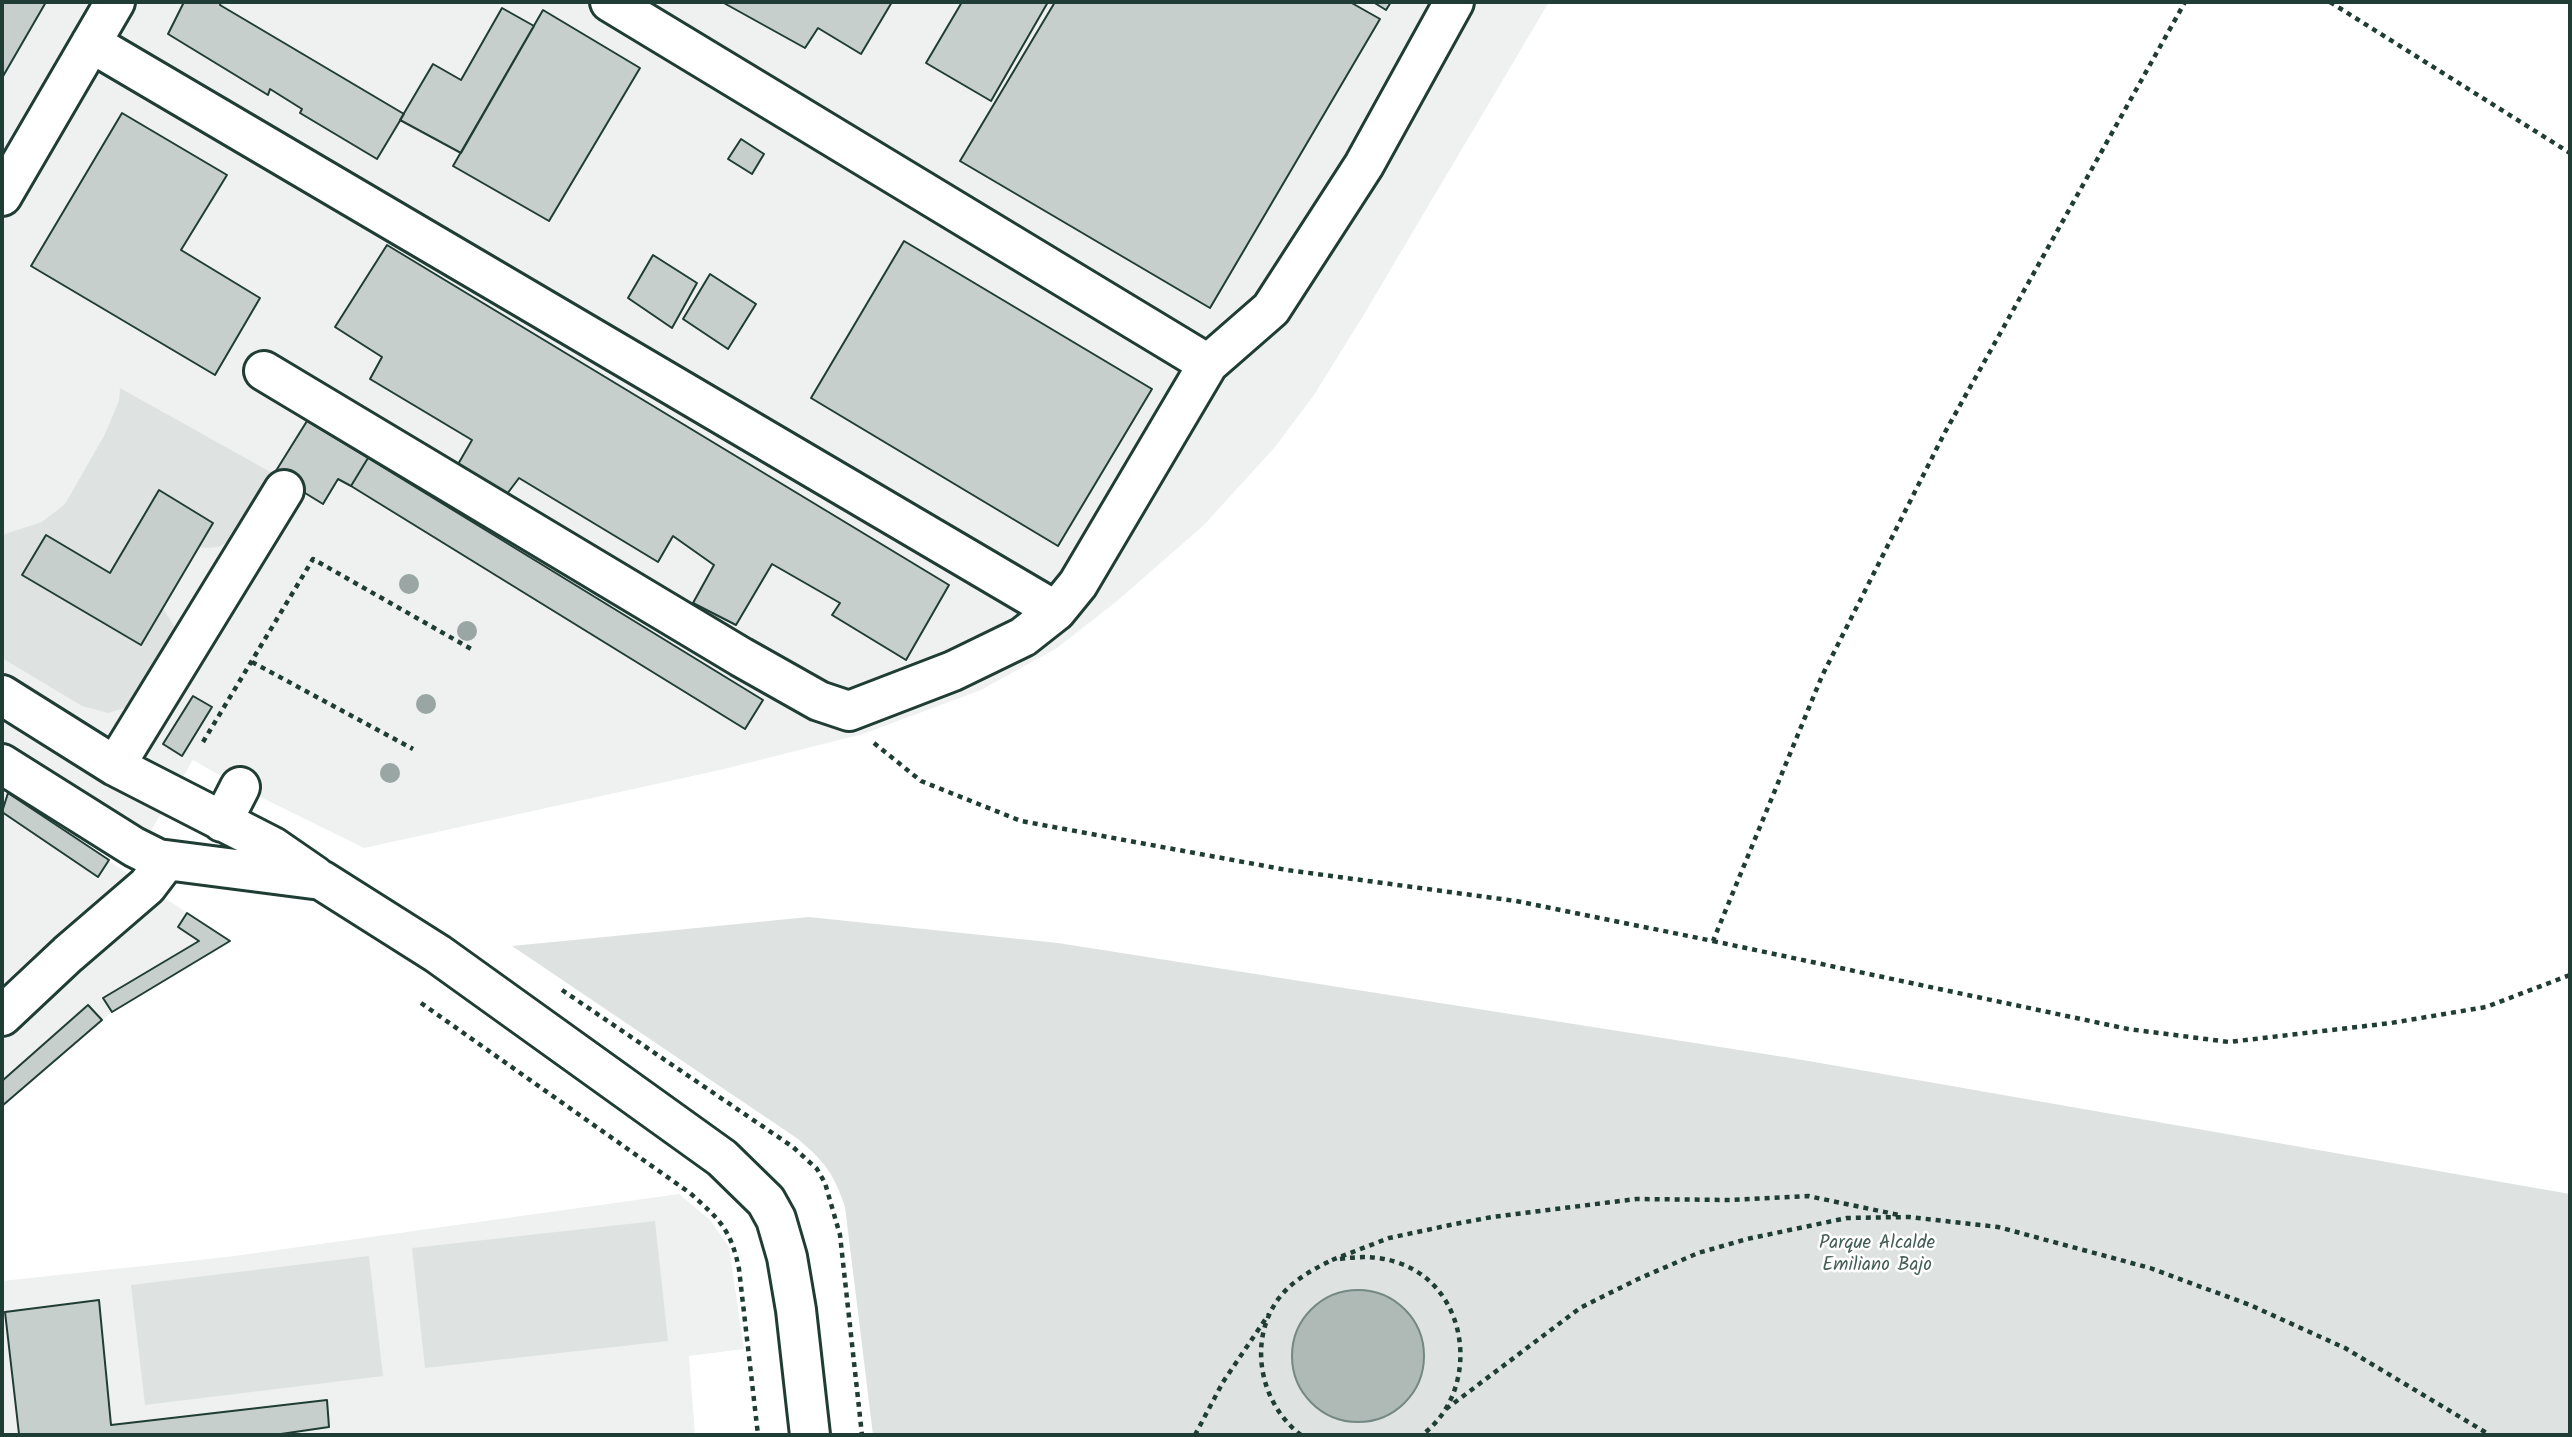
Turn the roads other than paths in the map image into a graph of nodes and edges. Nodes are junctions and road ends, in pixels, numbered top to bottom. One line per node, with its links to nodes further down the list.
1 (115, 2): 4 (street)
2 (610, 2): 6 (street)
3 (1454, 2): 6 (street)
4 (91, 43): 5 (street); 9 (street)
5 (2, 196)
6 (1209, 364): 9 (street)
7 (264, 371): 9 (street)
8 (284, 490): 12 (street)
9 (1056, 611)
10 (2, 695): 12 (street)
11 (2, 764): 15 (street)
12 (115, 766): 14 (street)
13 (240, 787): 14 (street)
14 (222, 822): 16 (street)
15 (166, 861): 16 (street); 17 (street)
16 (321, 880): 18 (street)
17 (2, 1016)
18 (810, 1435)

